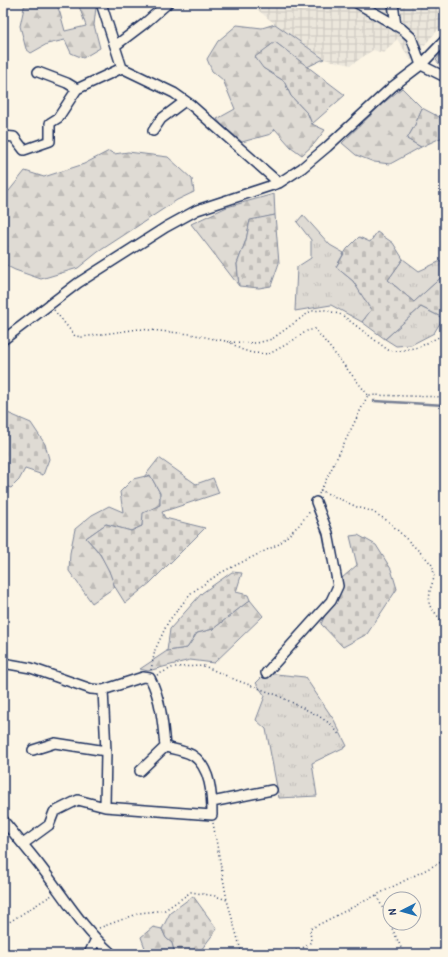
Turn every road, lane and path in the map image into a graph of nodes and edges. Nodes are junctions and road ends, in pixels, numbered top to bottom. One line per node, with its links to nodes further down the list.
1 (100, 3): 7 (street)
2 (168, 3): 7 (street)
3 (357, 3): 5 (street)
4 (393, 3): 5 (street)
5 (396, 26): 8 (street)
6 (445, 40): 8 (street)
7 (115, 46): 9 (street)
8 (421, 66): 11 (street); 16 (street)
9 (122, 68): 12 (street); 13 (street)
10 (38, 72): 12 (street)
11 (445, 77)
12 (77, 89): 15 (street)
13 (185, 101): 14 (street); 16 (street)
14 (153, 132)
15 (3, 136)
16 (279, 183): 17 (street)
17 (50, 305): 19 (street); 20 (path)
18 (445, 328): 20 (path)
19 (3, 340)
20 (230, 342): 21 (path)
21 (368, 395): 22 (path); 23 (path)
22 (445, 397)
23 (320, 490): 24 (path); 25 (path)
24 (316, 502): 27 (street); 28 (path)
25 (445, 622)
26 (3, 662): 29 (street)
27 (266, 673)
28 (150, 678): 29 (street); 30 (path); 31 (street)
29 (103, 690): 33 (street)
30 (340, 736)
31 (165, 747): 34 (street); 36 (street)
32 (33, 750): 33 (street)
33 (106, 751): 37 (street)
34 (140, 771)
35 (272, 790): 36 (street)
36 (212, 802): 38 (street)
37 (105, 807): 38 (street); 40 (street)
38 (212, 815): 44 (path)
39 (3, 820): 40 (street)
40 (23, 844): 42 (street)
41 (445, 860): 43 (path)
42 (58, 890): 45 (path); 46 (street)
43 (377, 896): 51 (path); 52 (path)
44 (227, 900): 46 (path); 50 (path)
45 (3, 926)
46 (89, 932): 47 (street)
47 (96, 939): 48 (street); 49 (street)
48 (89, 954)
49 (112, 954)
50 (242, 954)
51 (272, 954)
52 (404, 954)

